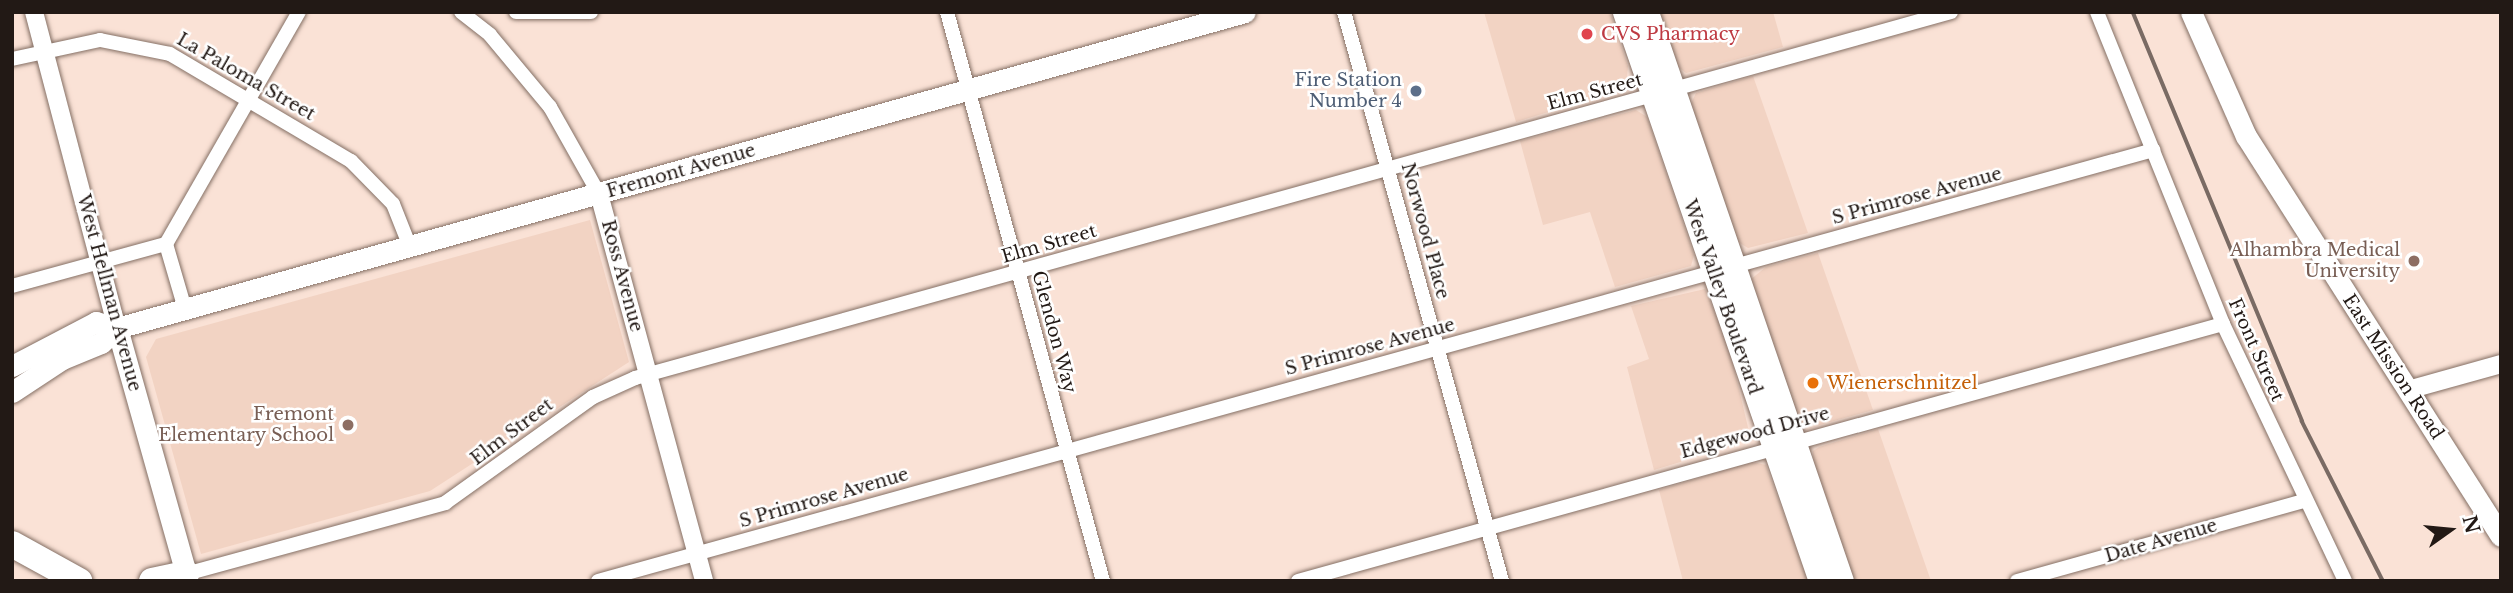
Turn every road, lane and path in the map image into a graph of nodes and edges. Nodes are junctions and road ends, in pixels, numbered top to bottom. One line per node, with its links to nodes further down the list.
1 (34, 12): 14 (street, West Hellman Avenue)
2 (299, 12): 18 (street)
3 (461, 12): 21 (street, Ross Avenue)
4 (516, 12): 5 (street)
5 (591, 12)
6 (947, 12): 16 (street, Glendon Way)
7 (1245, 12): 16 (main road, Fremont Avenue)
8 (1344, 12): 20 (street, Norwood Place)
9 (1624, 12): 17 (main road, West Valley Boulevard)
10 (1647, 12): 17 (main road, West Valley Boulevard)
11 (1951, 12): 17 (street, Elm Street)
12 (2097, 12): 19 (street, Front Street)
13 (2191, 12): 36 (main road, East Mission Road)
14 (44, 50): 15 (street, La Paloma Street); 18 (street, La Paloma Street); 24 (street, West Hellman Avenue)
15 (12, 59)
16 (967, 90): 21 (main road, Fremont Avenue); 27 (street, Glendon Way)
17 (1662, 93): 20 (street, Elm Street); 25 (main road, West Valley Boulevard); 26 (main road, West Valley Boulevard)
18 (251, 99): 22 (street); 23 (street, La Paloma Street)
19 (2153, 150): 25 (street, S Primrose Avenue); 30 (street, Front Street)
20 (1388, 169): 27 (street, Elm Street); 32 (street, Norwood Place)
21 (600, 194): 23 (main road, Fremont Avenue); 35 (street, Ross Avenue)
22 (166, 244): 24 (street); 29 (street)
23 (410, 247): 29 (main road, Fremont Avenue)
24 (99, 261): 28 (street); 31 (street, West Hellman Avenue)
25 (1734, 266): 26 (street, S Primrose Avenue); 38 (main road, West Valley Boulevard)
26 (1712, 272): 32 (street, S Primrose Avenue); 38 (main road, West Valley Boulevard)
27 (1017, 273): 35 (street, Elm Street); 39 (street, Glendon Way)
28 (12, 286)
29 (185, 309): 31 (main road, Fremont Avenue)
30 (2223, 324): 38 (street, Edgewood Drive); 40 (street, Front Street)
31 (117, 328): 34 (main road, Fremont Avenue); 37 (main road, Fremont Avenue); 46 (main road, West Hellman Avenue)
32 (1438, 348): 39 (street, S Primrose Avenue); 41 (street, Norwood Place)
33 (2501, 364): 36 (street)
34 (12, 366)
35 (649, 375): 44 (street, Ross Avenue); 46 (street, Elm Street)
36 (2408, 390): 42 (main road, East Mission Road)
37 (12, 392)
38 (1784, 445): 41 (street, Edgewood Drive); 55 (main road, West Valley Boulevard); 56 (main road, West Valley Boulevard)
39 (1066, 451): 44 (street, S Primrose Avenue); 52 (street, Glendon Way)
40 (2304, 501): 57 (street, Date Avenue); 58 (street, Front Street)
41 (1487, 528): 53 (street, Edgewood Drive); 54 (street, Norwood Place)
42 (2501, 536)
43 (12, 544): 48 (highway)
44 (696, 553): 50 (street, S Primrose Avenue); 51 (street, Ross Avenue)
45 (12, 560): 47 (highway)
46 (184, 578): 49 (highway)
47 (34, 581)
48 (79, 581)
49 (152, 581)
50 (598, 581)
51 (704, 581)
52 (1103, 581)
53 (1298, 581)
54 (1502, 581)
55 (1820, 581)
56 (1842, 581)
57 (2017, 581)
58 (2345, 581)

